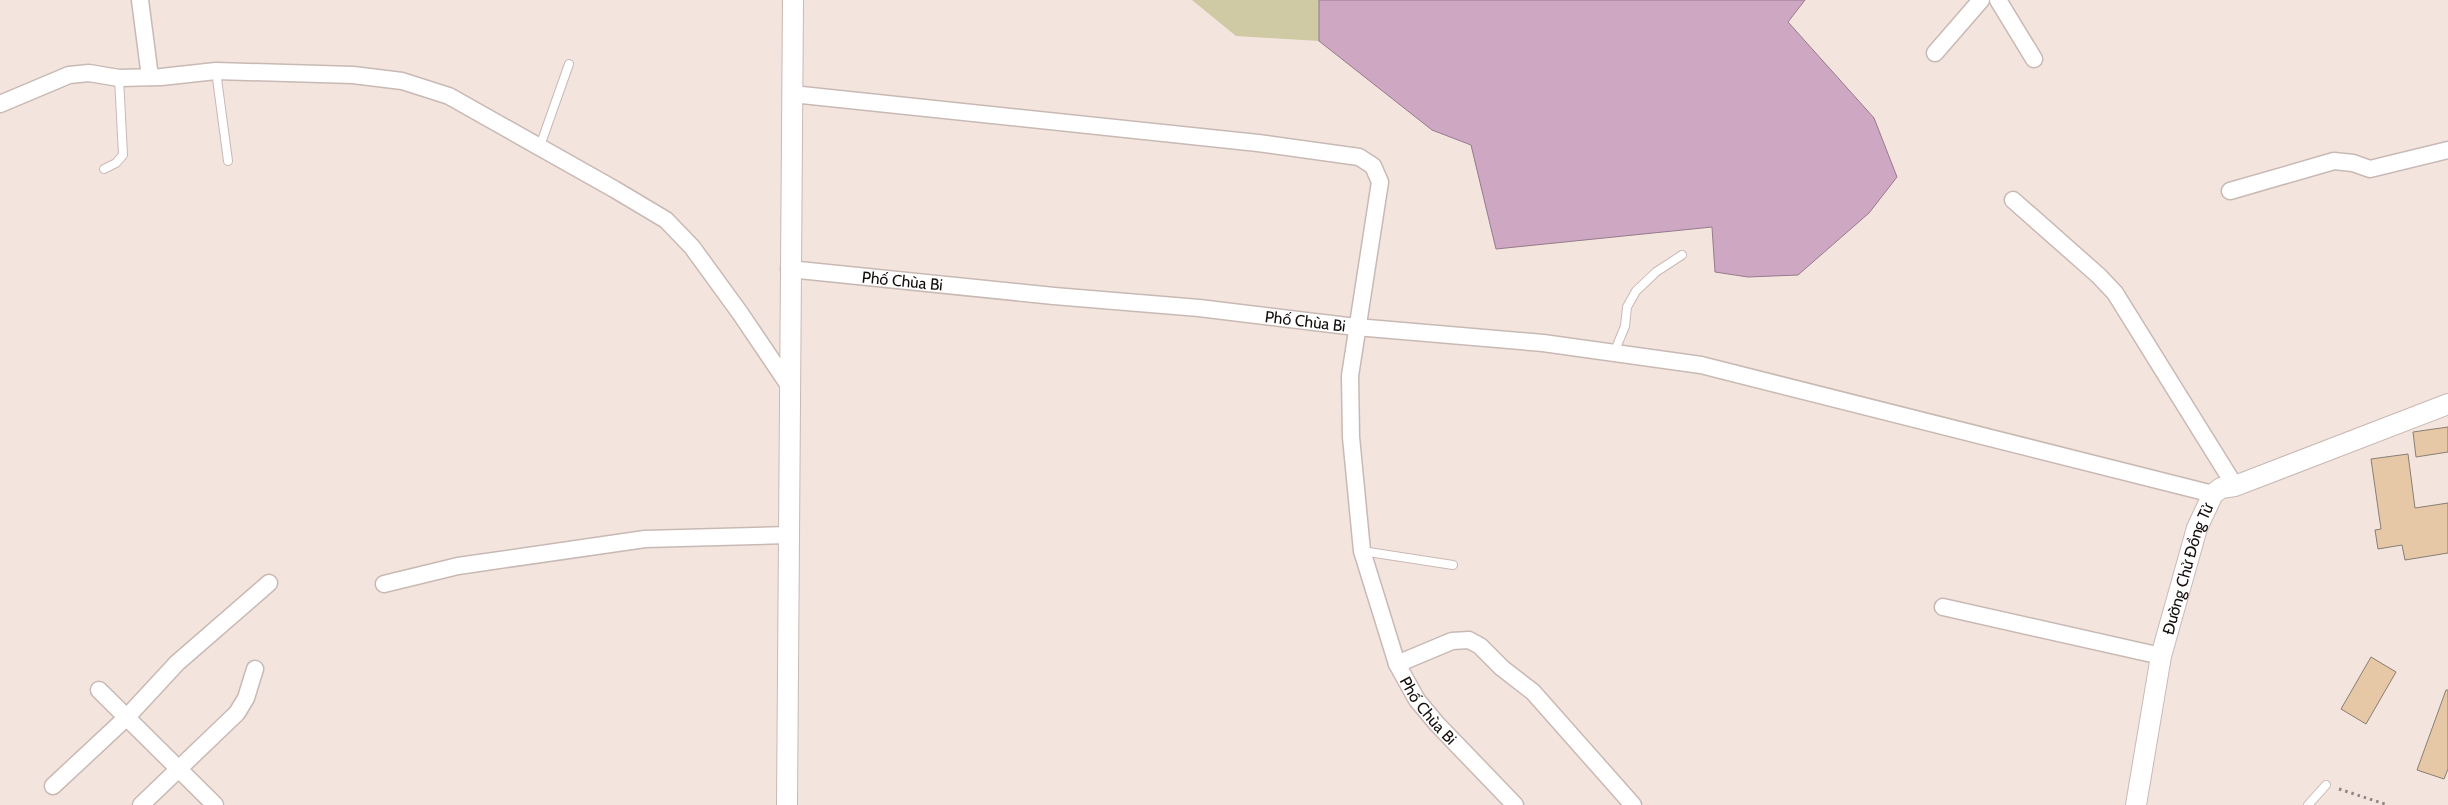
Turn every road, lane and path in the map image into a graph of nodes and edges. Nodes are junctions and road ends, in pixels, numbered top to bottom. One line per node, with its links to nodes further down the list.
1 (140, 0): 9 (street)
2 (793, 0): 11 (street)
3 (1981, 0): 5 (street)
4 (1998, 0): 6 (street)
5 (1935, 53)
6 (2034, 59)
7 (569, 64): 13 (lane)
8 (216, 71): 9 (street); 13 (street); 15 (lane)
9 (150, 77): 10 (street)
10 (119, 78): 12 (street); 16 (lane)
11 (792, 94): 20 (street); 21 (street)
12 (0, 104)
13 (540, 146): 23 (street)
14 (2448, 150): 17 (street)
15 (228, 160)
16 (104, 169)
17 (2230, 192)
18 (2013, 200): 25 (street)
19 (1682, 255): 22 (lane)
20 (789, 269): 21 (street, Phố Chùa Bi); 23 (street)
21 (1356, 328): 22 (street); 28 (street, Phố Chùa Bi)
22 (1614, 353): 26 (street)
23 (790, 387): 27 (street)
24 (2448, 404): 25 (street, Đường Chử Đồng Tử)
25 (2235, 486): 26 (street, Đường Chử Đồng Tử)
26 (2213, 494): 33 (street, Đường Chử Đồng Tử)
27 (788, 535): 31 (street); 43 (street)
28 (1362, 550): 29 (lane); 34 (street, Phố Chùa Bi)
29 (1454, 565)
30 (269, 583): 37 (street)
31 (384, 584)
32 (1942, 607): 33 (street)
33 (2161, 656): 46 (street, Đường Chử Đồng Tử)
34 (1396, 664): 44 (street, Phố Chùa Bi); 45 (street)
35 (255, 669): 38 (street)
36 (99, 690): 37 (street)
37 (127, 718): 38 (street); 39 (street)
38 (178, 768): 41 (street); 42 (street)
39 (54, 786)
40 (2326, 786): 47 (lane); 48 (path)
41 (141, 805)
42 (215, 805)
43 (787, 805)
44 (1515, 805)
45 (1633, 805)
46 (2136, 805)
47 (2308, 805)
48 (2388, 805)

